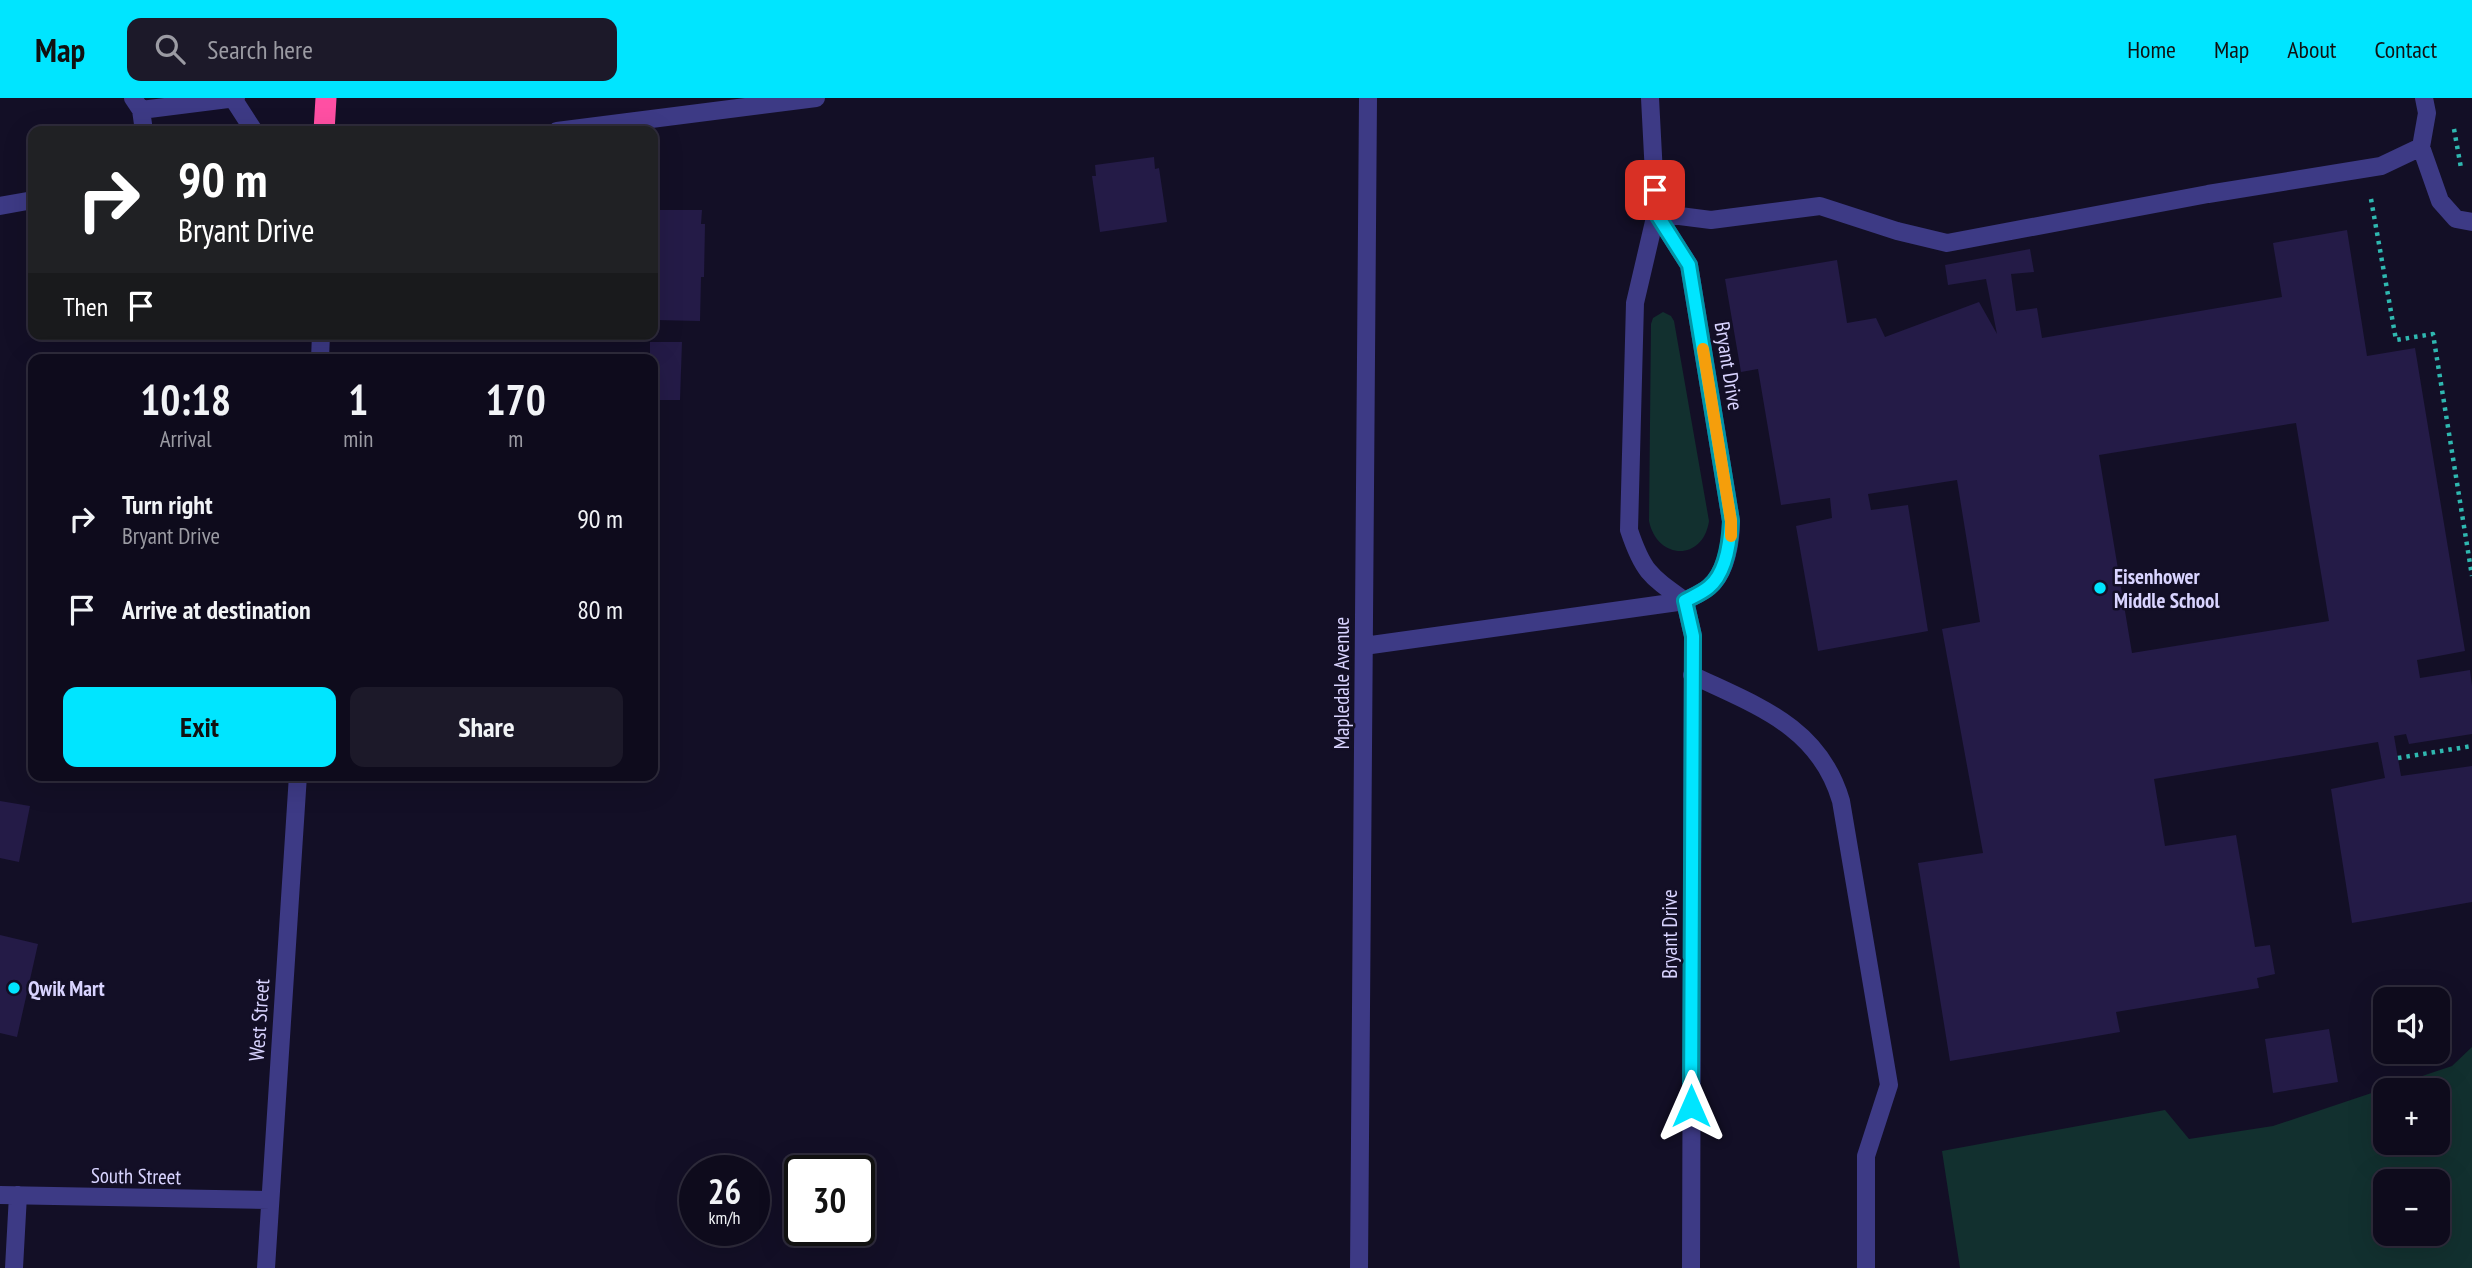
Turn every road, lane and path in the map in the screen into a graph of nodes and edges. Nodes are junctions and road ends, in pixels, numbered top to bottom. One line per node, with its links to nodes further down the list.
1 (326, 98): 11 (highway)
2 (816, 98): 12 (street)
3 (1368, 98): 22 (street, Mapledale Avenue)
4 (1650, 98): 18 (street, Bryant Drive)
5 (2424, 98): 13 (street)
6 (235, 99): 7 (street); 10 (street)
7 (137, 104): 9 (street)
8 (2453, 122): 14 (path)
9 (143, 126)
10 (251, 126)
11 (324, 126)
12 (596, 126)
13 (2421, 147): 18 (street); 19 (street)
14 (2461, 171)
15 (2371, 199): 20 (path)
16 (28, 202): 17 (street)
17 (0, 206)
18 (1656, 213): 21 (street, Bryant Drive); 21 (street, Bryant Drive)
19 (2472, 222)
20 (2472, 576)
21 (1685, 601): 22 (street); 23 (street, Bryant Drive)
22 (1364, 646): 31 (street, Mapledale Avenue)
23 (1692, 676): 32 (street, Bryant Drive); 33 (street)
24 (2472, 747): 25 (path)
25 (2398, 758)
26 (298, 781): 28 (street, West Street)
27 (9, 1195): 28 (street, South Street); 29 (street)
28 (271, 1200): 30 (street, West Street)
29 (14, 1268)
30 (266, 1268)
31 (1359, 1268)
32 (1691, 1268)
33 (1866, 1268)

